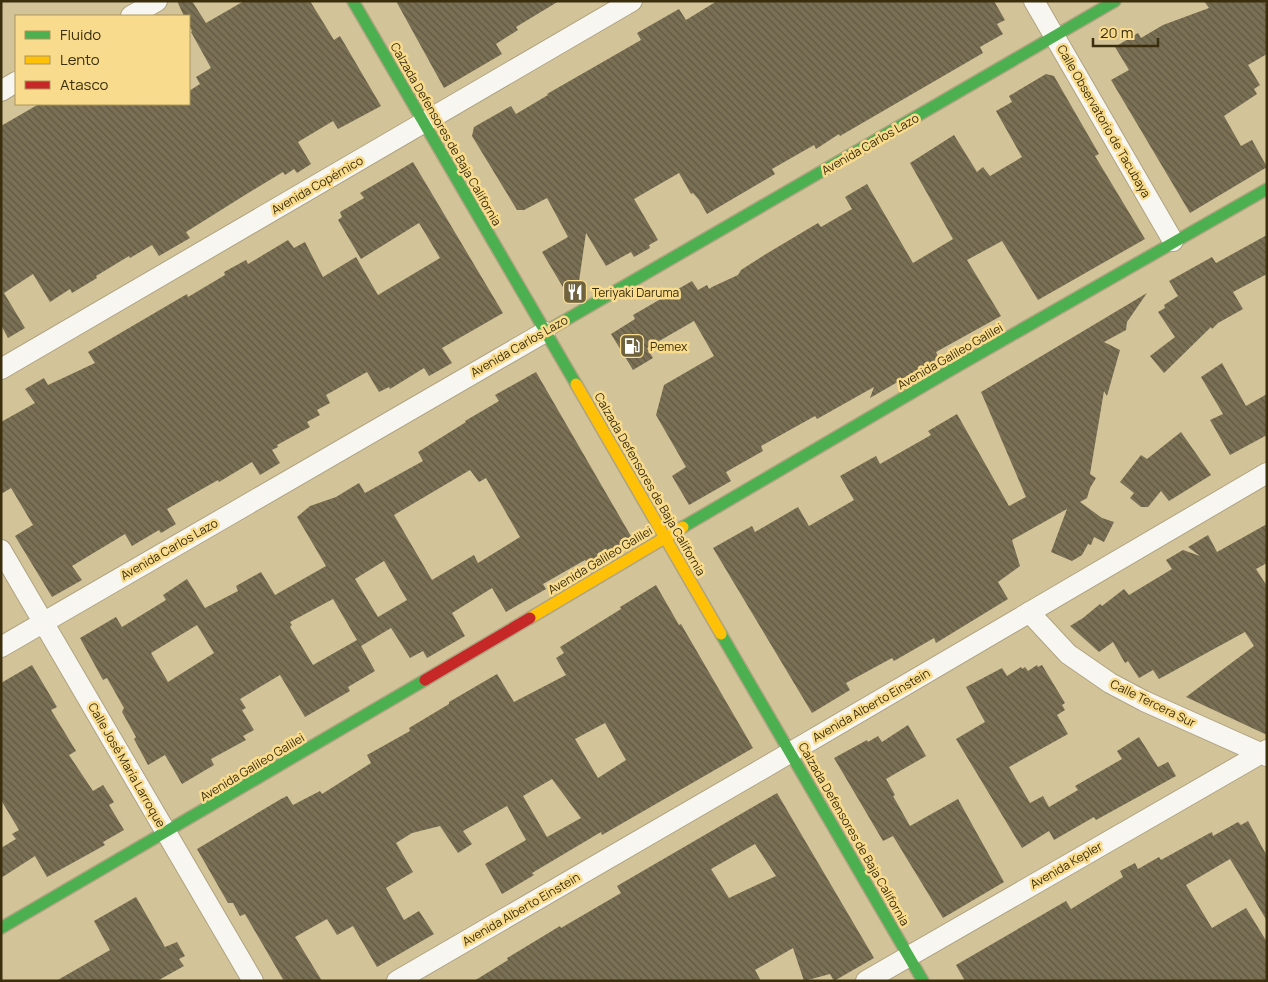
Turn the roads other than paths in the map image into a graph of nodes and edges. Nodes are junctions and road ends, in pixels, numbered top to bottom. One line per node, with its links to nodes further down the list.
1 (157, 1): 6 (street)
2 (353, 1): 10 (main road, Calzada Defensores de Baja California)
3 (632, 1): 10 (street, Avenida Copérnico)
4 (1034, 1): 7 (street, Calle Observatorio de Tacubaya)
5 (1115, 1): 7 (main road, Avenida Carlos Lazo)
6 (133, 15)
7 (1055, 37): 12 (street, Calle Observatorio de Tacubaya); 13 (main road, Avenida Carlos Lazo)
8 (15, 83): 9 (street)
9 (1, 91)
10 (424, 123): 13 (main road, Calzada Defensores de Baja California); 14 (street, Avenida Copérnico)
11 (1267, 189): 12 (main road, Avenida Galileo Galilei)
12 (1173, 242): 16 (main road, Avenida Galileo Galilei)
13 (544, 332): 16 (main road, Calzada Defensores de Baja California); 19 (street, Avenida Carlos Lazo)
14 (1, 369)
15 (1267, 473): 18 (street, Avenida Alberto Einstein)
16 (665, 537): 21 (main road, Calzada Defensores de Baja California); 23 (main road, Avenida Galileo Galilei)
17 (1, 550): 19 (street, Calle José María Larroque)
18 (1028, 612): 21 (street, Avenida Alberto Einstein); 22 (street, Calle Tercera Sur)
19 (44, 622): 20 (street, Avenida Carlos Lazo); 23 (street, Calle José María Larroque)
20 (1, 647)
21 (790, 752): 25 (main road, Calzada Defensores de Baja California); 27 (street, Avenida Alberto Einstein)
22 (1264, 753): 25 (street, Avenida Kepler)
23 (167, 833): 24 (main road, Avenida Galileo Galilei); 26 (street, Calle José María Larroque)
24 (1, 928)
25 (909, 955): 28 (street, Avenida Kepler); 29 (main road, Calzada Defensores de Baja California)
26 (253, 981)
27 (397, 981)
28 (866, 981)
29 (924, 981)

